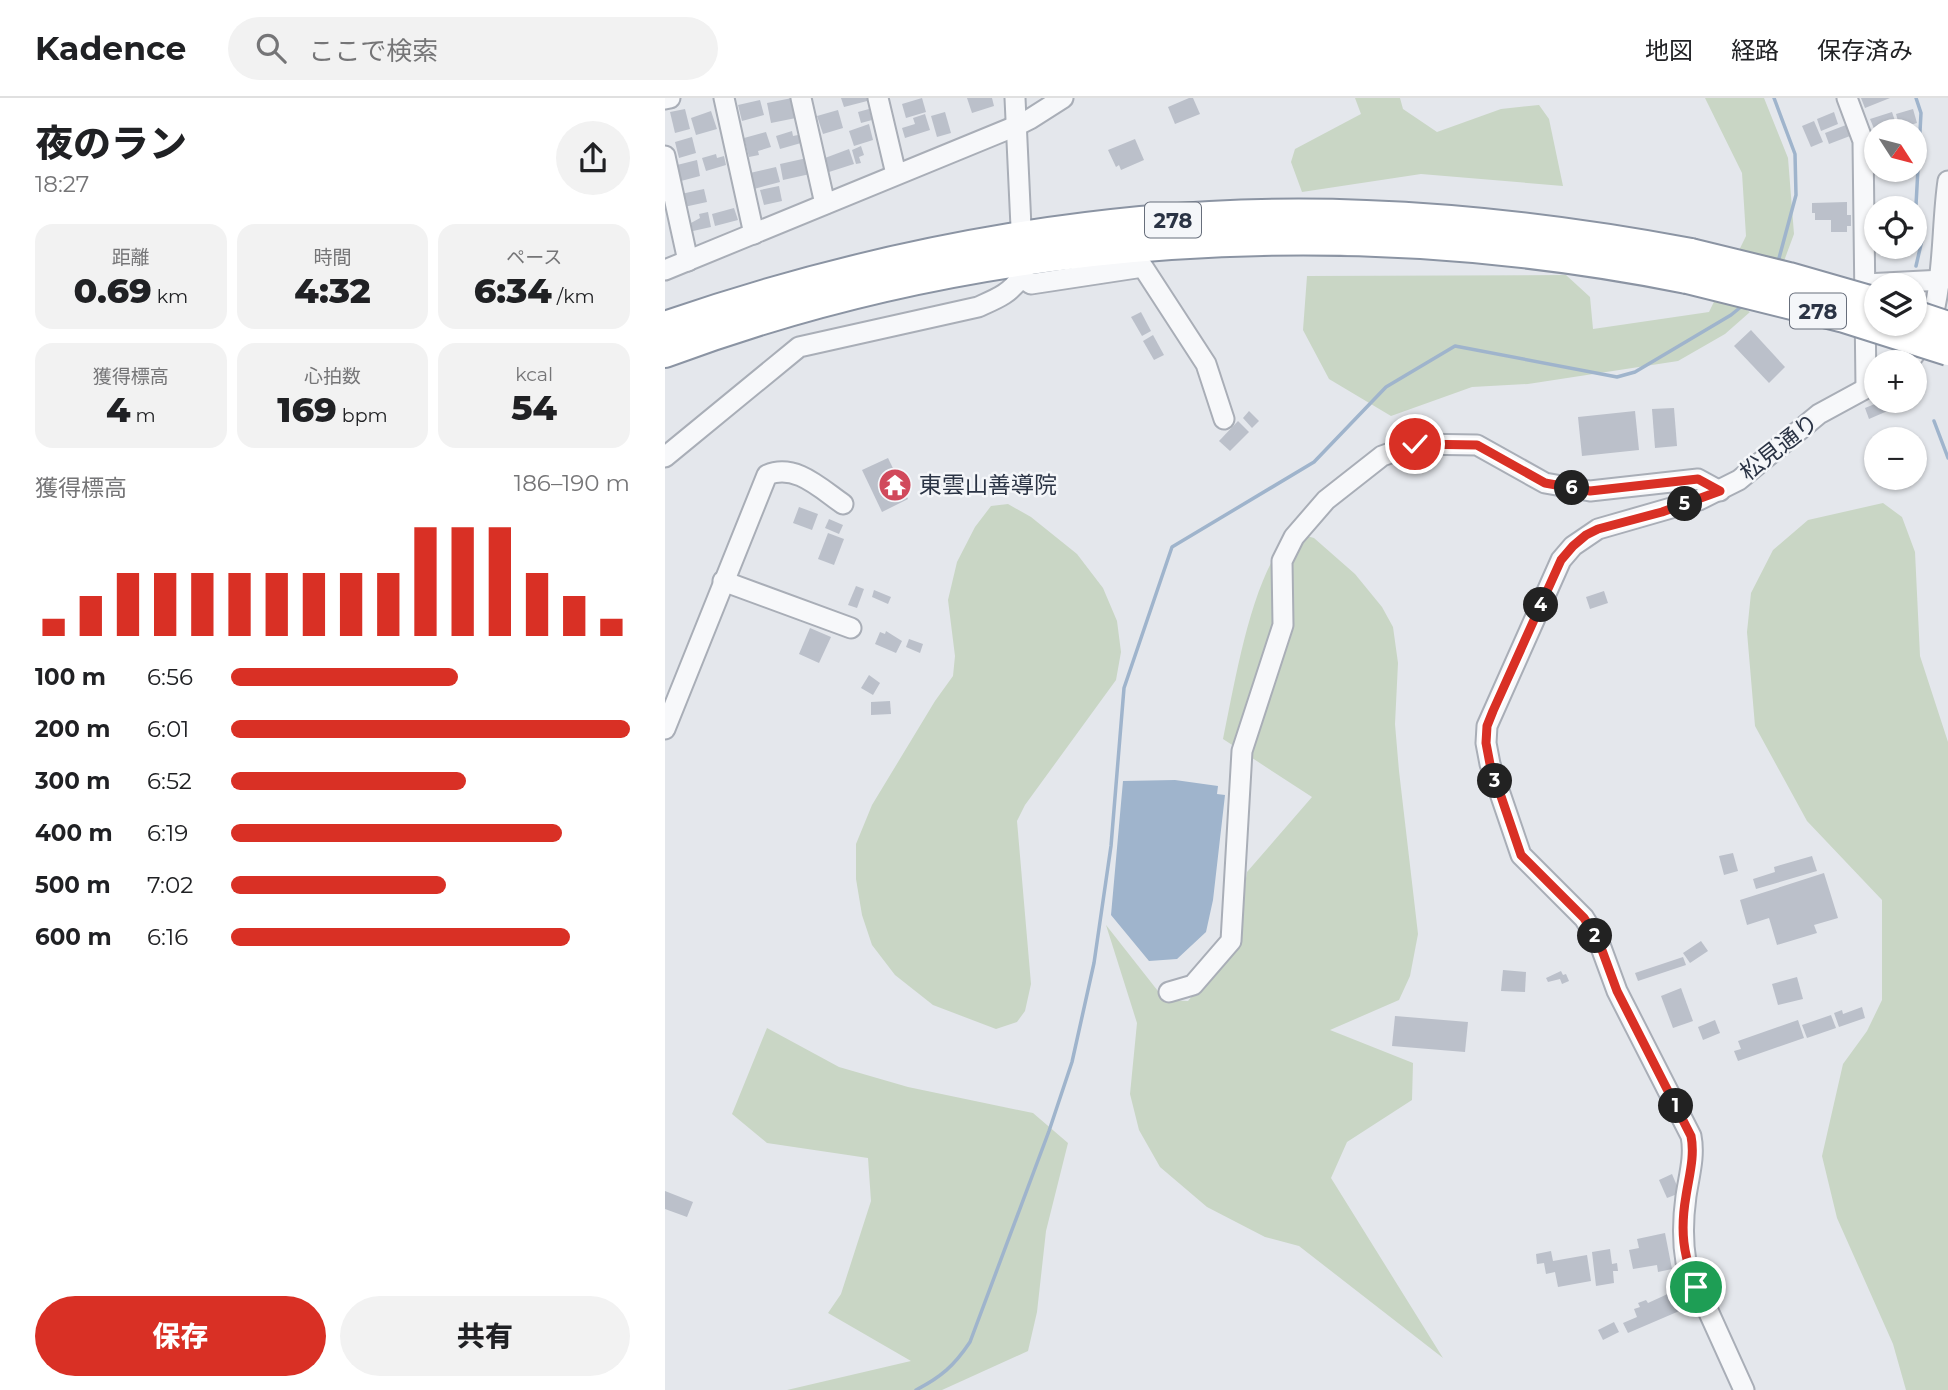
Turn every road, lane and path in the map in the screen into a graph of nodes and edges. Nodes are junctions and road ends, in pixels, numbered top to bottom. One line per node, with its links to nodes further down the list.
1 (724, 98): 13 (street)
2 (801, 98): 11 (street)
3 (878, 98): 9 (street)
4 (1015, 98): 7 (street)
5 (1063, 98): 7 (street)
6 (1847, 98): 17 (street)
7 (1016, 126): 9 (street); 12 (street)
8 (665, 156): 14 (street)
9 (896, 174): 11 (street)
10 (1948, 181): 18 (street)
11 (825, 204): 13 (street)
12 (1021, 227)
13 (754, 234): 14 (street)
14 (688, 261): 16 (street)
15 (1689, 266): 20 (highway, 278, bridge); 22 (highway, 278); 25 (highway, 278, bridge); 26 (highway, 278)
16 (665, 270)
17 (1869, 273)
18 (1943, 280): 19 (street); 24 (street)
19 (1927, 283)
20 (1864, 292)
21 (1927, 319): 23 (highway, bridge)
22 (665, 326)
23 (1948, 326)
24 (1921, 350)
25 (1948, 351)
26 (665, 353)
27 (1864, 389): 30 (street, 松見通り)
28 (1224, 419): 29 (street)
29 (665, 457)
30 (1720, 491): 35 (street); 36 (street, 松見通り)
31 (843, 504): 32 (street)
32 (723, 581): 33 (street); 34 (street)
33 (851, 628)
34 (665, 729)
35 (1169, 992)
36 (1744, 1390)

